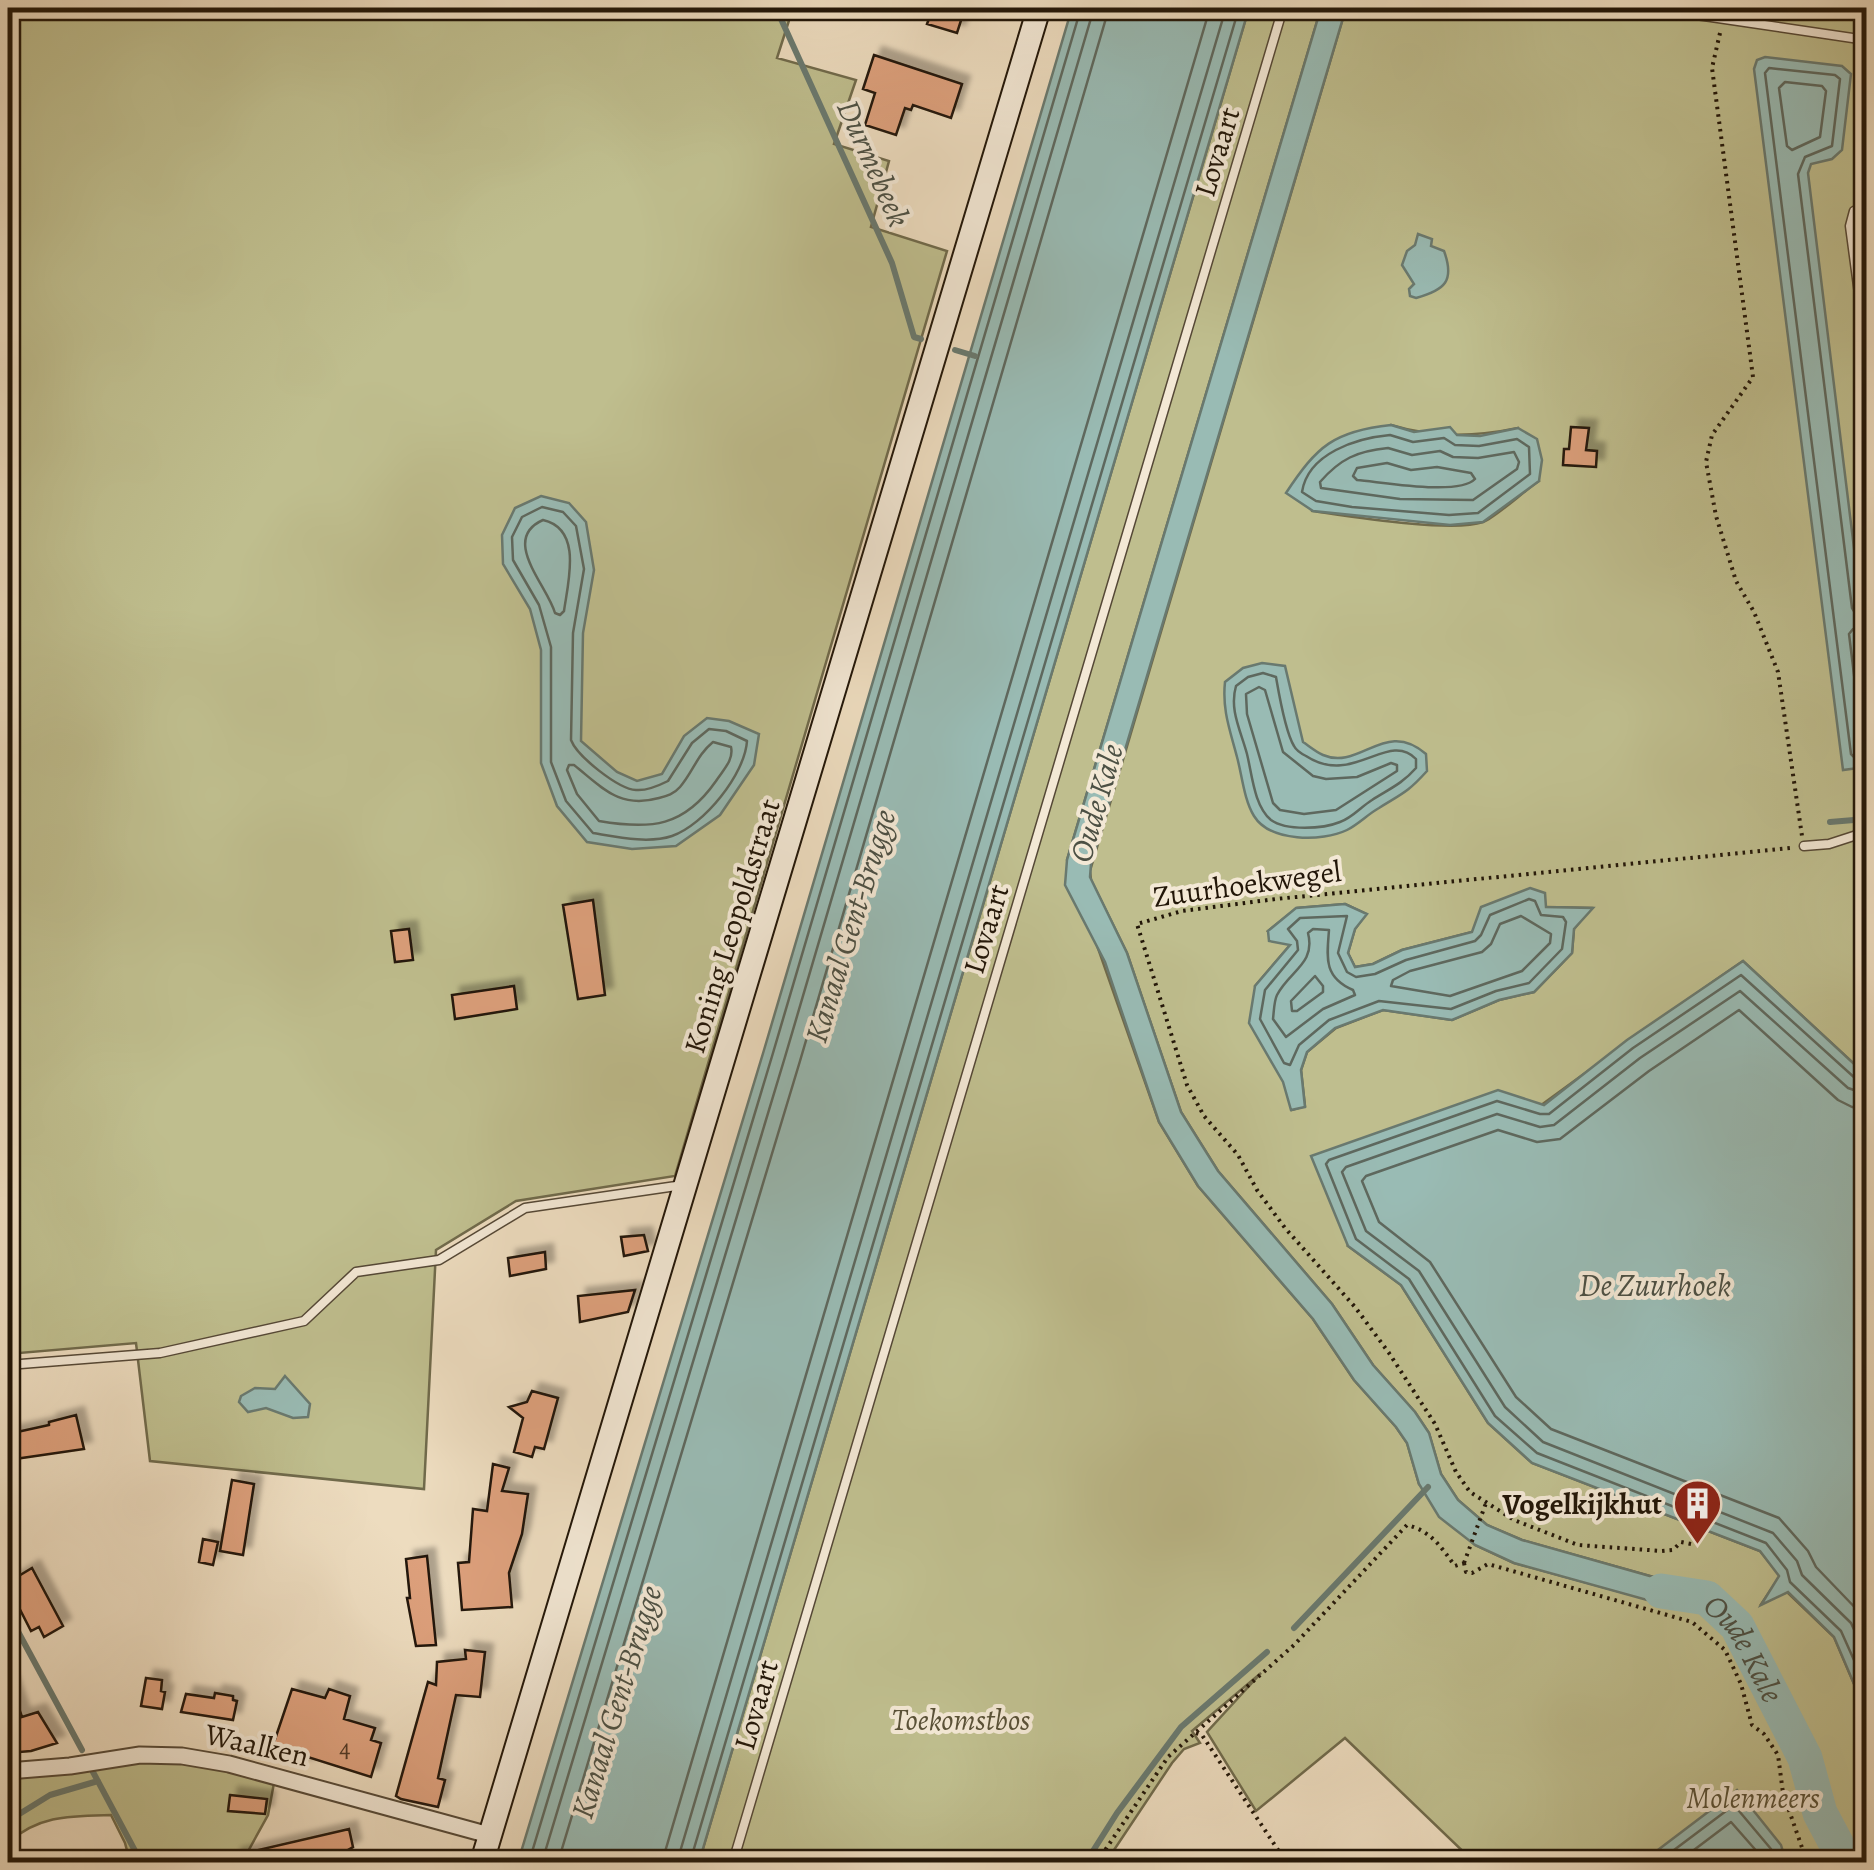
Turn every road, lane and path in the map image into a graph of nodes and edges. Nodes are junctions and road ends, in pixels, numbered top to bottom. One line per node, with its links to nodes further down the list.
1 (1039, 8): 11 (street, Koning Leopoldstraat)
2 (1283, 8): 20 (lane, Lovaart)
3 (1644, 8): 4 (lane)
4 (1711, 12): 5 (lane)
5 (1725, 19): 6 (lane); 10 (path)
6 (1866, 40)
7 (1866, 206): 8 (lane)
8 (1866, 346)
9 (1866, 832): 10 (lane)
10 (1804, 846): 13 (path, Zuurhoekwegel)
11 (686, 1184): 12 (lane); 18 (street, Koning Leopoldstraat)
12 (8, 1365)
13 (1486, 1503): 14 (path, Zuurhoekwegel); 15 (path)
14 (1691, 1544)
15 (1464, 1564): 16 (path); 23 (path)
16 (1196, 1733): 21 (path); 22 (path)
17 (8, 1770): 18 (street, Waalken)
18 (489, 1835): 19 (street, Koning Leopoldstraat)
19 (482, 1862)
20 (733, 1862)
21 (1098, 1862)
22 (1286, 1862)
23 (1807, 1862)

